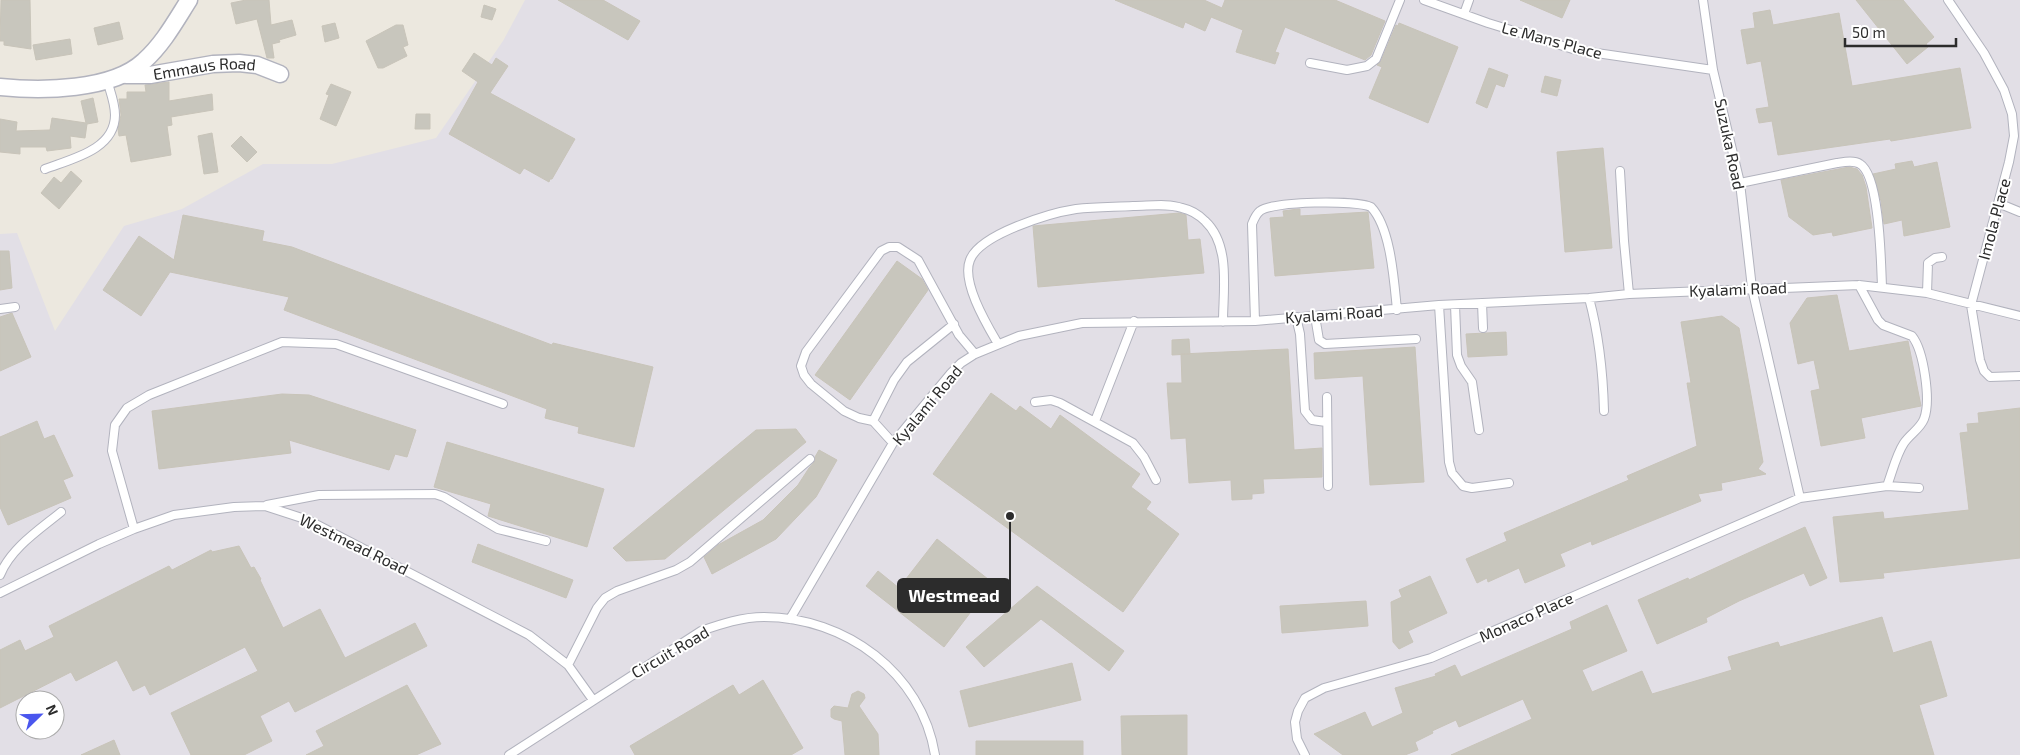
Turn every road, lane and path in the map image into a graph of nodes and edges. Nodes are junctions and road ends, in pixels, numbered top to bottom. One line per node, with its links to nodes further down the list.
1 (189, 0): 11 (street, Emmaus Road)
2 (1400, 0): 8 (lane)
3 (1424, 0): 7 (lane, Le Mans Place)
4 (1469, 0): 7 (lane)
5 (1703, 0): 9 (lane, Suzuka Road)
6 (1948, 0): 17 (lane, Imola Place)
7 (1464, 14): 9 (lane, Le Mans Place)
8 (1310, 63)
9 (1713, 70): 16 (lane, Suzuka Road)
10 (280, 74): 11 (street, Emmaus Road)
11 (126, 75): 12 (street, Emmaus Road)
12 (107, 80): 13 (street, Emmaus Road); 14 (lane)
13 (0, 87)
14 (45, 169)
15 (1620, 171): 24 (lane)
16 (1740, 183): 21 (lane); 22 (lane, Suzuka Road)
17 (1998, 203): 18 (lane); 29 (lane, Imola Place)
18 (2020, 212)
19 (1942, 257): 23 (lane)
20 (1859, 285): 21 (lane, Kyalami Road); 22 (lane, Kyalami Road); 58 (lane)
21 (1882, 287): 23 (lane, Kyalami Road)
22 (1752, 288): 24 (lane, Kyalami Road); 60 (lane)
23 (1927, 293): 29 (lane, Kyalami Road)
24 (1629, 294): 25 (lane, Kyalami Road)
25 (1589, 298): 26 (lane, Kyalami Road); 48 (lane)
26 (1482, 303): 28 (lane, Kyalami Road); 40 (lane)
27 (1439, 305): 28 (lane, Kyalami Road); 32 (lane, Kyalami Road); 56 (lane)
28 (1455, 305): 52 (lane)
29 (1971, 305): 34 (lane, Kyalami Road); 44 (lane)
30 (15, 307): 31 (lane)
31 (0, 309)
32 (1397, 310): 33 (lane, Kyalami Road); 36 (lane)
33 (1315, 316): 35 (lane, Kyalami Road); 41 (lane)
34 (2020, 316)
35 (1296, 317): 36 (lane, Kyalami Road); 51 (lane)
36 (1255, 320): 38 (lane, Kyalami Road)
37 (1134, 321): 38 (lane, Kyalami Road); 42 (lane, Kyalami Road); 50 (lane)
38 (1223, 322): 42 (lane)
39 (954, 324): 43 (lane); 49 (lane); 49 (lane)
40 (1483, 328)
41 (1416, 339)
42 (998, 344): 43 (lane, Kyalami Road)
43 (975, 354): 53 (lane, Kyalami Road)
44 (2020, 376)
45 (1327, 398): 51 (lane)
46 (1035, 402): 50 (lane)
47 (503, 404): 63 (lane)
48 (1604, 411)
49 (873, 421): 53 (lane)
50 (1095, 421): 55 (lane)
51 (1326, 422): 57 (lane)
52 (1478, 430)
53 (893, 443): 67 (lane, Kyalami Road)
54 (810, 459): 68 (lane)
55 (1156, 480)
56 (1509, 483)
57 (1328, 486)
58 (1887, 486): 59 (lane, Monaco Place); 60 (lane, Monaco Place)
59 (1919, 488)
60 (1800, 498): 72 (lane, Monaco Place)
61 (265, 506): 63 (lane, Westmead Road); 64 (lane); 68 (lane, Westmead Road)
62 (61, 512): 65 (lane)
63 (134, 528): 66 (lane, Westmead Road)
64 (546, 540)
65 (0, 575)
66 (0, 593)
67 (790, 619): 69 (lane, Circuit Road); 71 (lane, Circuit Road)
68 (568, 665): 69 (lane, Westmead Road)
69 (593, 700): 70 (lane, Circuit Road)
70 (509, 755)
71 (935, 755)
72 (1305, 755)

